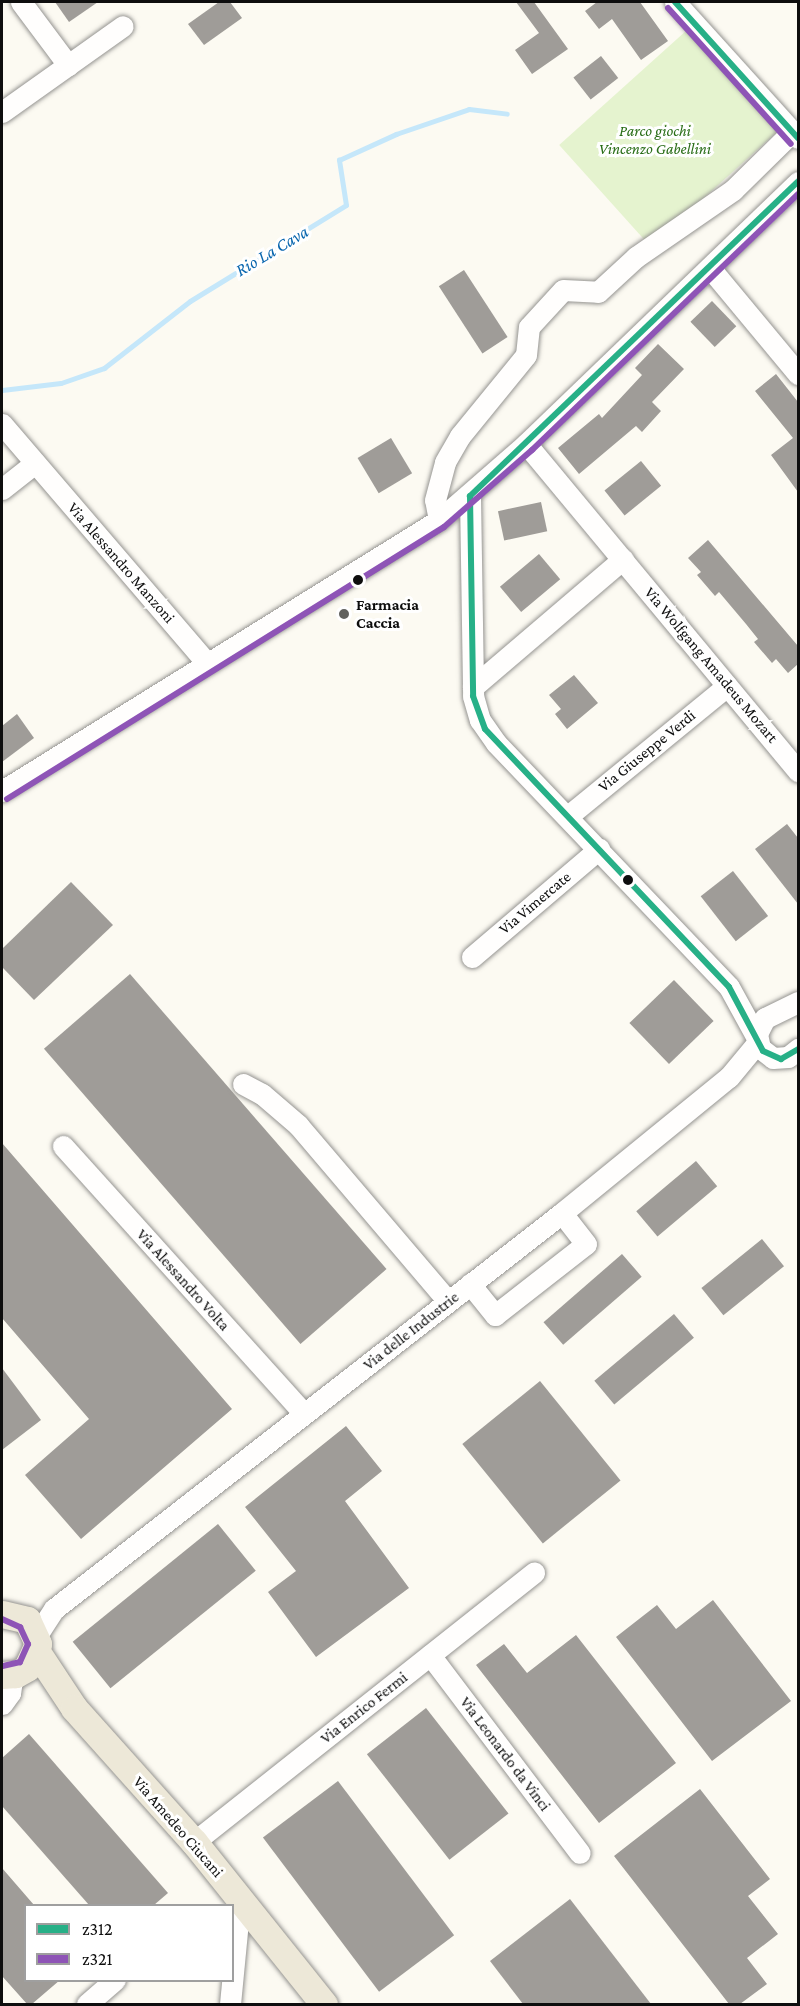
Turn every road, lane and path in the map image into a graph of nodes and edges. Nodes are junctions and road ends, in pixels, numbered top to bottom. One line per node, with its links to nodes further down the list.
1 (21, 2): 4 (street)
2 (675, 2): 6 (street)
3 (123, 26): 4 (street)
4 (68, 65): 5 (street)
5 (2, 112)
6 (795, 135): 15 (street)
7 (798, 182): 8 (street)
8 (710, 268): 9 (street); 14 (street)
9 (798, 374)
10 (2, 424): 12 (street, Via Alessandro Manzoni)
11 (533, 452): 16 (street, Via Wolfgang Amadeus Mozart)
12 (35, 463): 13 (street); 17 (street, Via Alessandro Manzoni)
13 (2, 489)
14 (470, 496): 15 (street); 19 (street)
15 (439, 520): 17 (street)
16 (623, 559): 18 (street, Via Wolfgang Amadeus Mozart); 19 (street)
17 (207, 663): 21 (street)
18 (727, 686): 20 (street, Via Wolfgang Amadeus Mozart); 22 (street, Via Giuseppe Verdi)
19 (473, 687): 22 (street)
20 (798, 771)
21 (2, 791)
22 (568, 816): 23 (street)
23 (599, 849): 24 (street, Via Vimercate); 28 (street)
24 (472, 957)
25 (798, 1002): 26 (street)
26 (771, 1014): 27 (street); 28 (street, Via delle Industrie)
27 (798, 1022)
28 (757, 1040): 29 (street); 33 (street, Via delle Industrie)
29 (789, 1054): 30 (street)
30 (798, 1071)
31 (243, 1084): 35 (street)
32 (63, 1146): 36 (street, Via Alessandro Volta)
33 (562, 1213): 34 (street, Via delle Industrie); 34 (street)
34 (470, 1284): 35 (street, Via delle Industrie)
35 (448, 1301): 36 (street, Via delle Industrie)
36 (304, 1414): 38 (street, Via delle Industrie)
37 (534, 1573): 39 (street, Via Enrico Fermi)
38 (18, 1624): 40 (main road); 42 (main road, Via Amedeo Ciucani)
39 (430, 1655): 43 (street, Via Enrico Fermi); 44 (street, Via Leonardo da Vinci)
40 (8, 1675): 41 (street); 42 (main road, Via Amedeo Ciucani)
41 (2, 1704)
42 (74, 1708): 43 (main road, Via Amedeo Ciucani)
43 (194, 1842): 45 (main road, Via Amedeo Ciucani)
44 (580, 1853)
45 (240, 1900): 46 (street); 51 (main road, Via Amedeo Ciucani)
46 (234, 1969)
47 (113, 1982): 49 (street)
48 (233, 1982): 50 (street)
49 (87, 2004)
50 (231, 2004)
51 (324, 2004)

